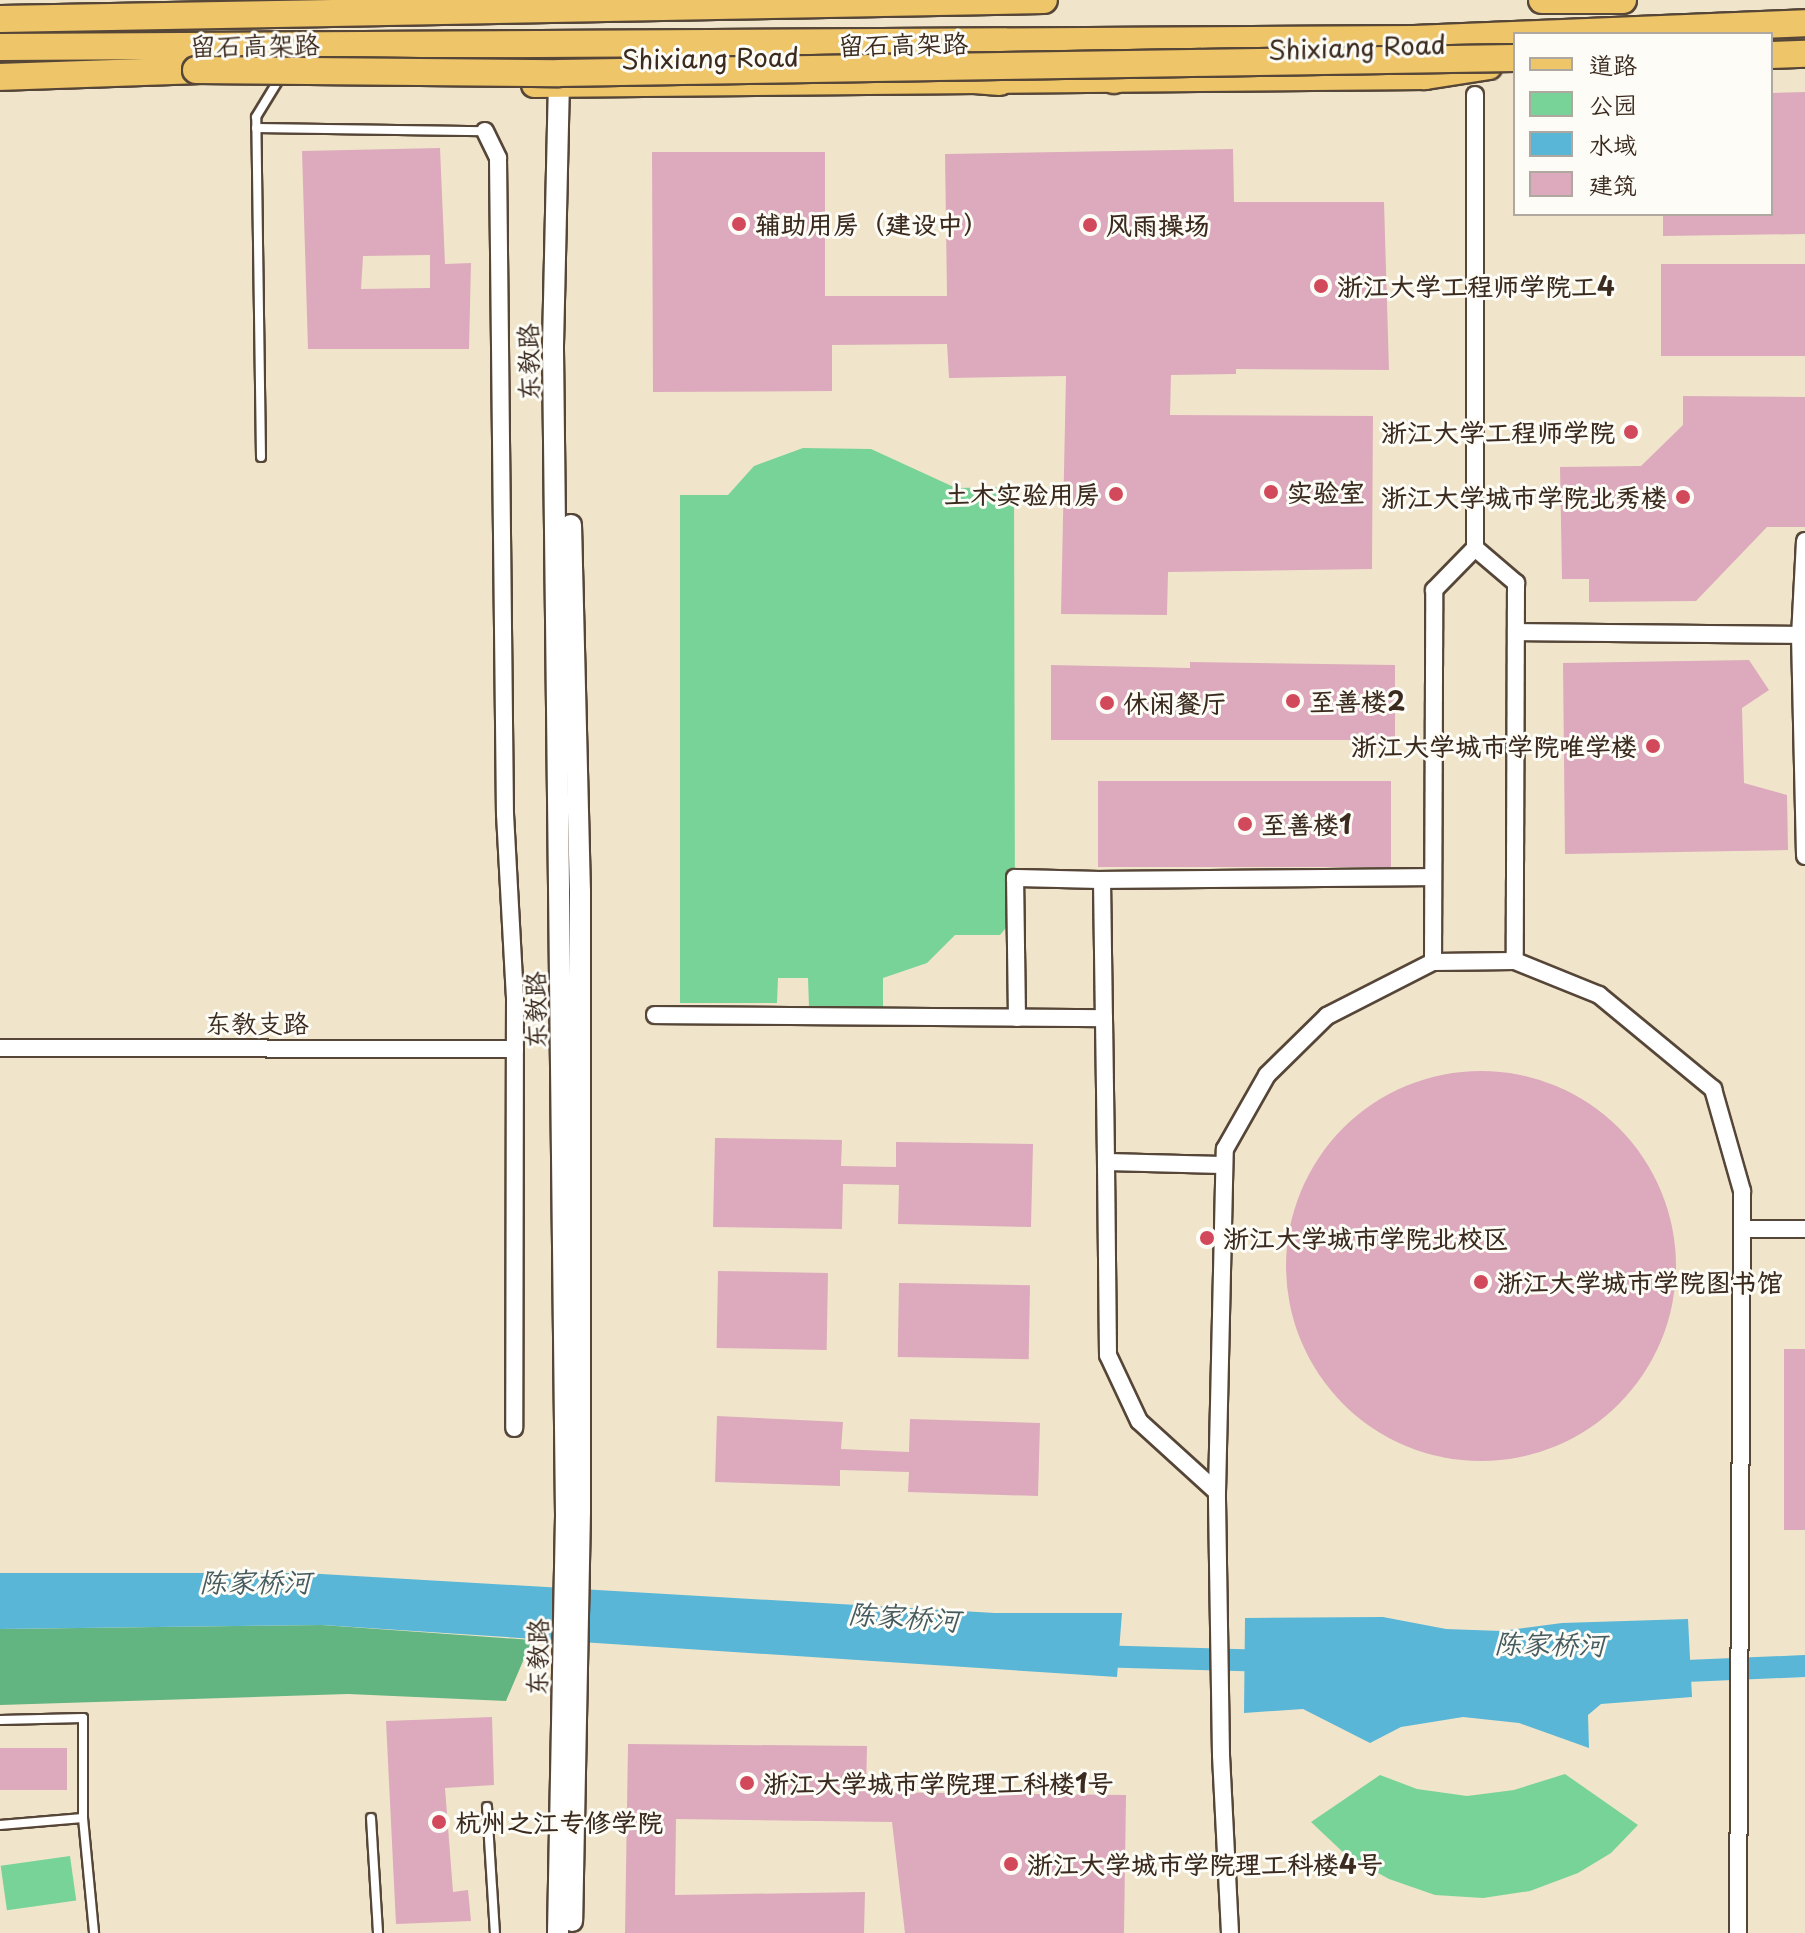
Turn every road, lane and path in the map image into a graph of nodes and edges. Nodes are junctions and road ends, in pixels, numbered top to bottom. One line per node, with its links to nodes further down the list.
1 (563, 0): 5 (highway)
2 (1044, 0): 5 (highway, 留石高架路)
3 (1542, 0): 4 (highway)
4 (1623, 0)
5 (502, 10): 6 (highway, 留石高架路)
6 (0, 19)
7 (1793, 24): 8 (highway, 留石高架路)
8 (1591, 32)
9 (1513, 35): 10 (highway, 留石高架路)
10 (1414, 39): 12 (highway, 留石高架路); 18 (highway)
11 (0, 47): 12 (highway, 留石高架路)
12 (581, 48): 20 (highway)
13 (1773, 52): 14 (highway)
14 (1805, 52)
15 (1513, 61): 18 (main road, Shixiang Road)
16 (1513, 61): 17 (highway, 留石高架路, bridge)
17 (0, 77)
18 (1114, 80): 20 (main road, Shixiang Road)
19 (278, 81): 21 (main road, Shixiang Road); 22 (main road, Shixiang Road); 24 (lane)
20 (1000, 82): 22 (main road, Shixiang Road)
21 (0, 85)
22 (565, 86): 47 (street, 东教路)
23 (1475, 95): 28 (street)
24 (256, 128): 25 (lane); 26 (lane)
25 (485, 131): 40 (street)
26 (261, 457)
27 (1805, 541): 30 (street)
28 (1475, 548): 29 (street); 32 (street)
29 (1516, 632): 30 (street); 34 (street)
30 (1800, 635): 31 (street)
31 (1805, 856)
32 (1432, 877): 33 (street); 35 (street)
33 (1102, 880): 37 (street); 38 (street)
34 (1515, 961): 35 (street); 43 (street)
35 (1433, 962): 42 (street)
36 (655, 1015): 37 (street)
37 (1017, 1018): 38 (street)
38 (1104, 1018): 41 (street)
39 (0, 1048): 40 (street, 东教支路)
40 (515, 1049): 45 (street)
41 (1106, 1162): 42 (street); 46 (street)
42 (1223, 1165): 46 (street)
43 (1742, 1229): 44 (street); 59 (street)
44 (1805, 1229)
45 (514, 1428)
46 (1217, 1492): 58 (street)
47 (568, 1715): 56 (street, 东教路); 57 (street, 东教路)
48 (0, 1720): 50 (lane)
49 (487, 1807): 55 (lane)
50 (83, 1818): 52 (lane); 53 (lane)
51 (371, 1818): 54 (lane)
52 (0, 1825)
53 (94, 1933)
54 (378, 1933)
55 (495, 1933)
56 (558, 1933)
57 (572, 1933)
58 (1230, 1933)
59 (1738, 1933)

